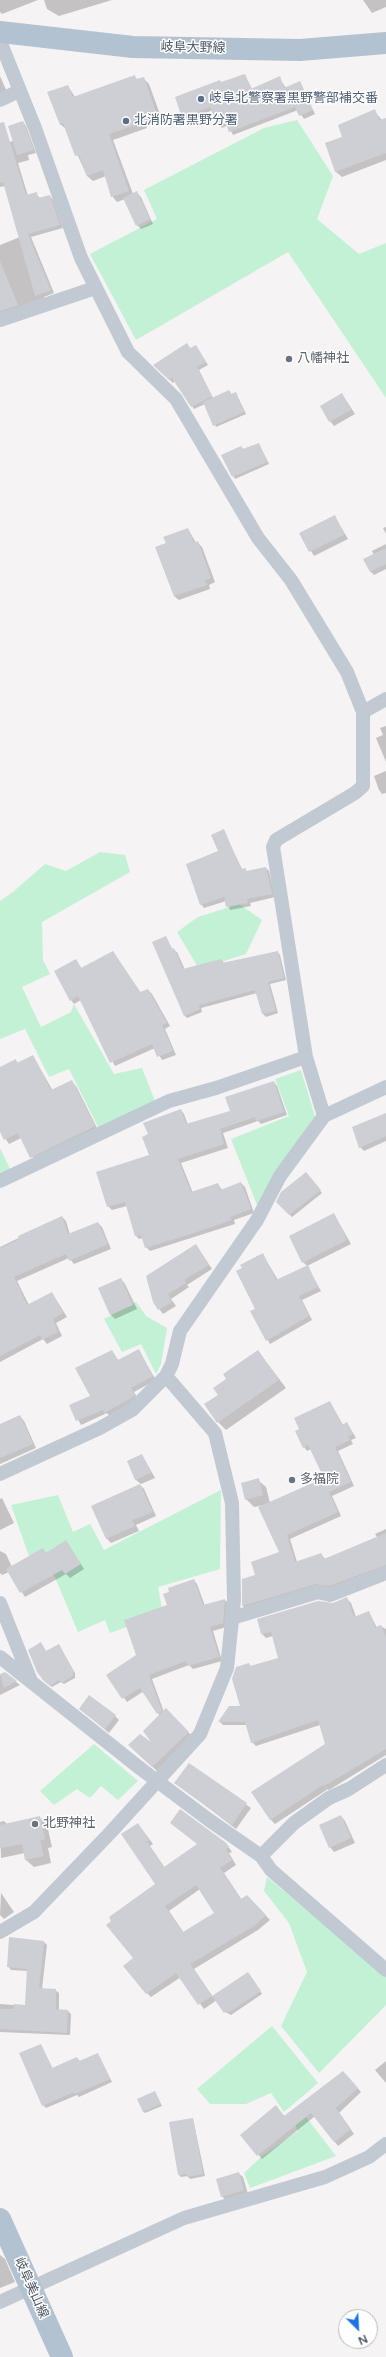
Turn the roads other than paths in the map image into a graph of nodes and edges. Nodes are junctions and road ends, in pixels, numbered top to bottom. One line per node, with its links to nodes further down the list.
1 (0, 32): 3 (main road, 岐阜大野線)
2 (0, 41): 4 (street)
3 (386, 43)
4 (19, 91): 5 (street); 6 (street)
5 (0, 100)
6 (95, 288): 7 (street); 9 (street)
7 (0, 320)
8 (386, 699): 9 (street)
9 (363, 712): 10 (street)
10 (306, 1057): 12 (street); 13 (street)
11 (386, 1087): 12 (street)
12 (324, 1116): 14 (street)
13 (0, 1182)
14 (166, 1376): 15 (street); 18 (street)
15 (0, 1474)
16 (386, 1573): 18 (street)
17 (0, 1603): 20 (street)
18 (232, 1618): 22 (street)
19 (0, 1657): 20 (street)
20 (31, 1681): 22 (street)
21 (386, 1765): 23 (street)
22 (158, 1782): 23 (street); 24 (street)
23 (261, 1856): 25 (street)
24 (0, 1932)
25 (386, 1970)
26 (386, 2144): 28 (street)
27 (0, 2219): 28 (main road, 岐阜美山線)
28 (30, 2288): 29 (street); 30 (main road, 岐阜美山線)
29 (0, 2302)
30 (62, 2357)

